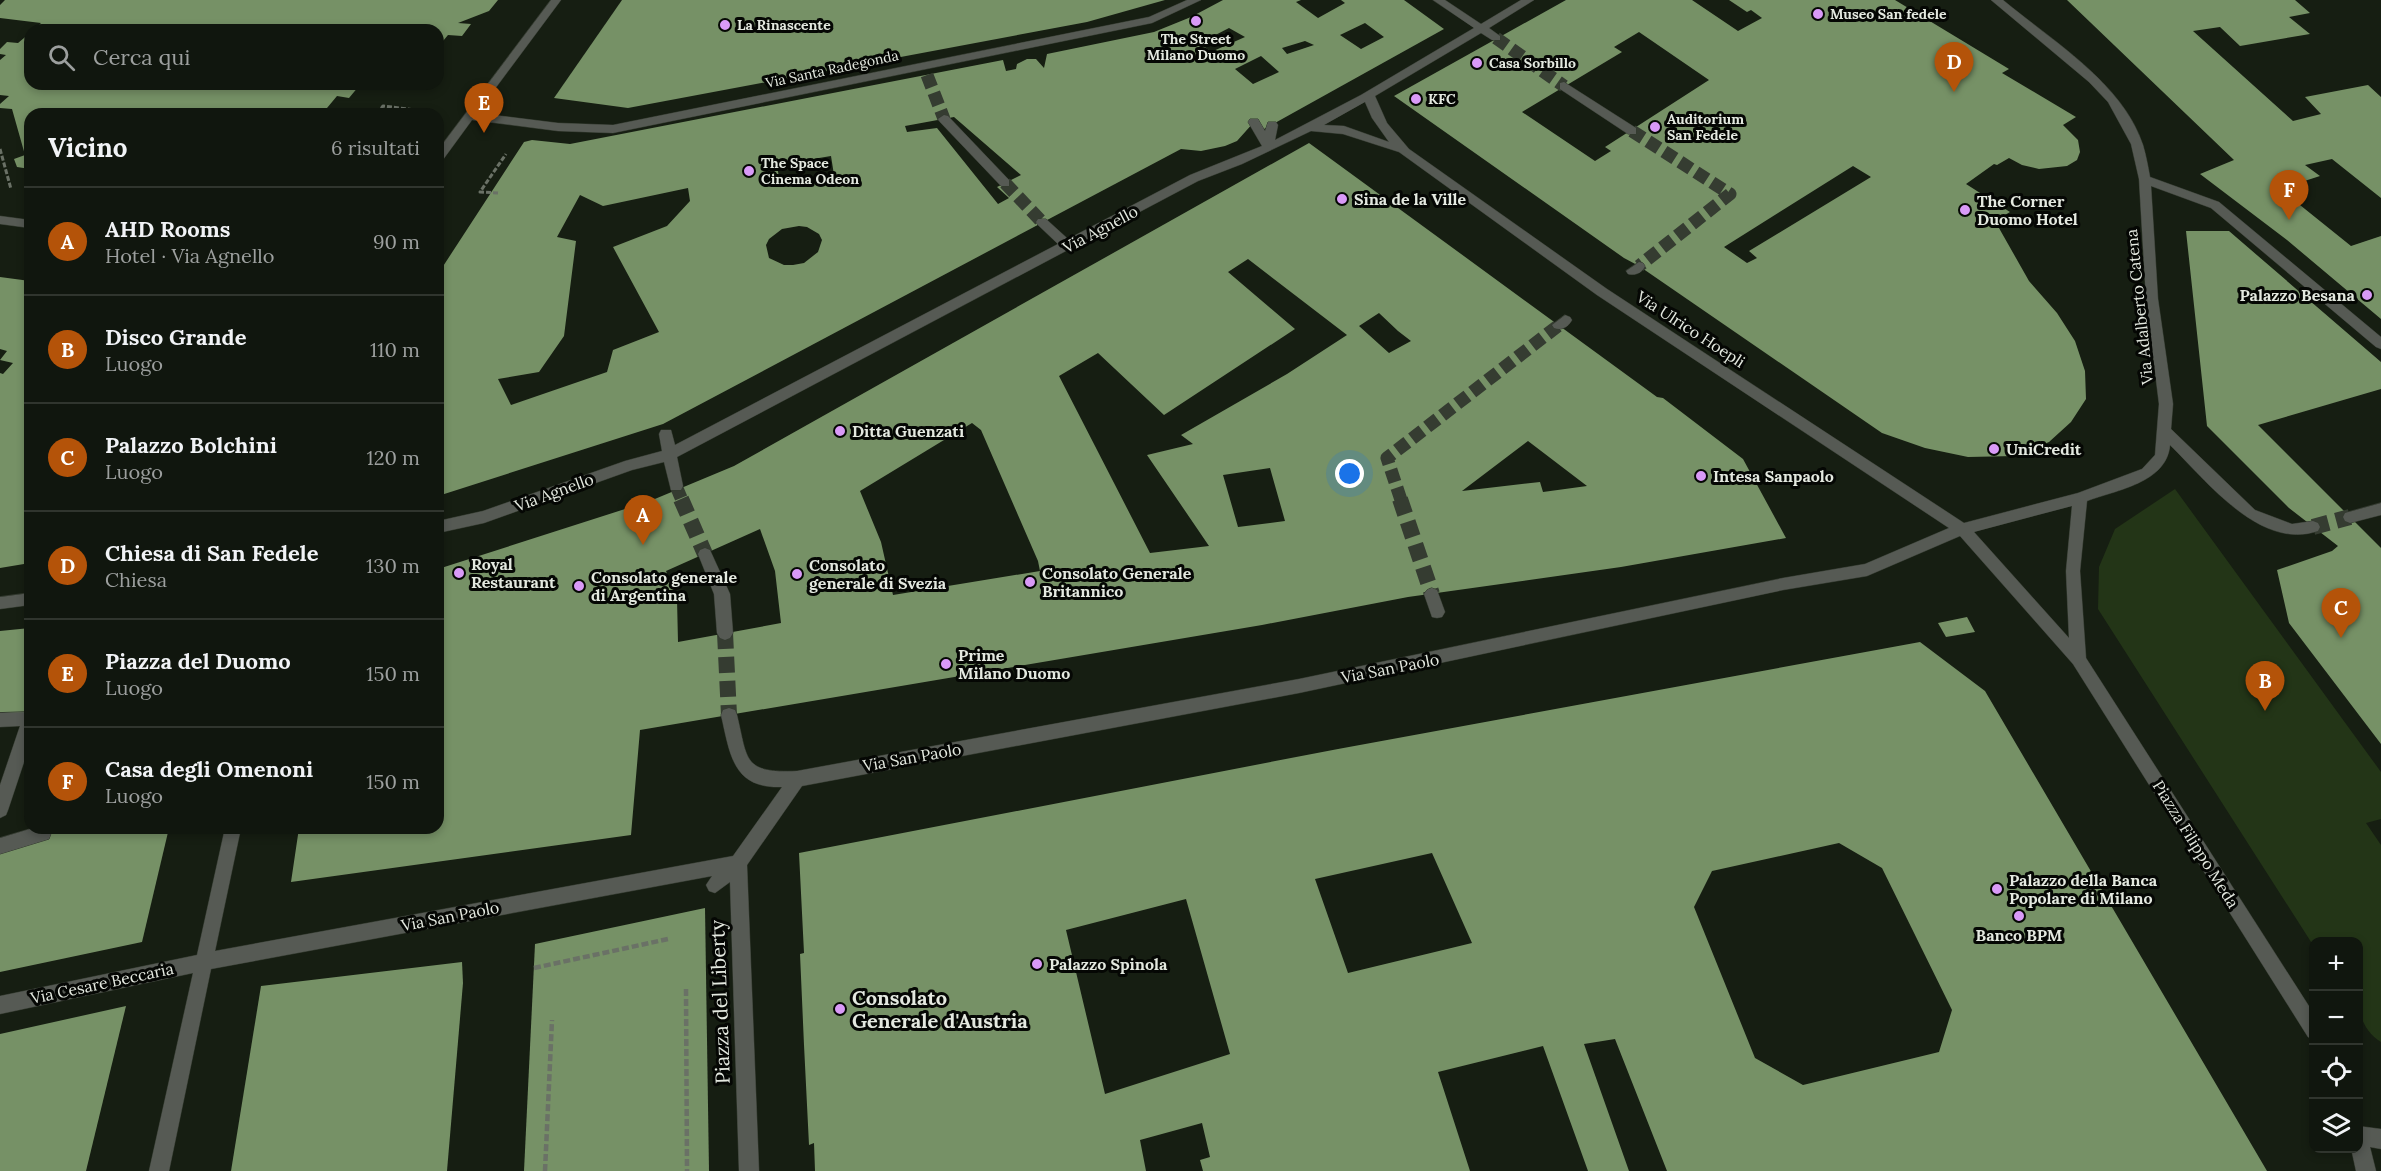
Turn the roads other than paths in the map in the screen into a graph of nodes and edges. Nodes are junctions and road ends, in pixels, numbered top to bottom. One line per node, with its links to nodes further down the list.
1 (556, 0): 10 (street)
2 (1196, 0): 10 (street, Via Santa Radegonda)
3 (1438, 0): 6 (street)
4 (1528, 0): 6 (street, Via Agnello)
5 (1996, 0): 19 (street, Via Adalberto Catena)
6 (1480, 28): 7 (street); 9 (street, Via Agnello)
7 (1496, 39)
8 (1564, 86): 15 (street)
9 (1369, 93): 14 (street, Via Agnello); 18 (street, Via Ulrico Hoepli)
10 (468, 116): 17 (street)
11 (944, 119): 20 (street)
12 (1254, 122): 16 (street)
13 (1272, 125): 16 (street)
14 (1308, 127): 16 (street, Via Agnello); 18 (street, Via Ulrico Hoepli)
15 (1632, 131)
16 (1268, 146): 24 (street, Via Agnello)
17 (444, 150)
18 (1405, 152): 35 (street, Via Ulrico Hoepli)
19 (2145, 179): 25 (street); 26 (street, Via Adalberto Catena)
20 (1005, 183)
21 (0, 220): 23 (street)
22 (1042, 222): 24 (street)
23 (24, 223)
24 (1068, 246): 28 (street, Via Agnello)
25 (2381, 344)
26 (2165, 432): 30 (street); 34 (street)
27 (666, 434): 28 (street)
28 (669, 455): 29 (street); 33 (street, Via Agnello)
29 (676, 486)
30 (2080, 498): 35 (street); 42 (street, Piazza Filippo Meda)
31 (2381, 508): 32 (street)
32 (2350, 517)
33 (444, 526)
34 (2313, 527)
35 (1962, 529): 42 (street, Piazza Filippo Meda); 47 (street, Via San Paolo)
36 (705, 554): 41 (street)
37 (1432, 594): 40 (street)
38 (24, 600): 39 (street)
39 (0, 603)
40 (1437, 612)
41 (725, 633)
42 (2078, 659): 56 (street, Piazza Filippo Meda)
43 (729, 715): 47 (street)
44 (24, 719): 45 (street)
45 (0, 720)
46 (24, 737): 48 (street)
47 (803, 778): 52 (street)
48 (0, 810)
49 (40, 834): 51 (street)
50 (232, 834): 54 (street)
51 (0, 846)
52 (738, 863): 53 (street); 54 (street, Via San Paolo); 61 (street, Piazza del Liberty)
53 (716, 885)
54 (204, 962): 55 (street, Via Cesare Beccaria); 60 (street)
55 (0, 1005)
56 (2309, 1024)
57 (2363, 1136): 58 (street)
58 (2381, 1139)
59 (2362, 1153): 62 (street)
60 (159, 1171)
61 (749, 1171)
62 (2366, 1171)

